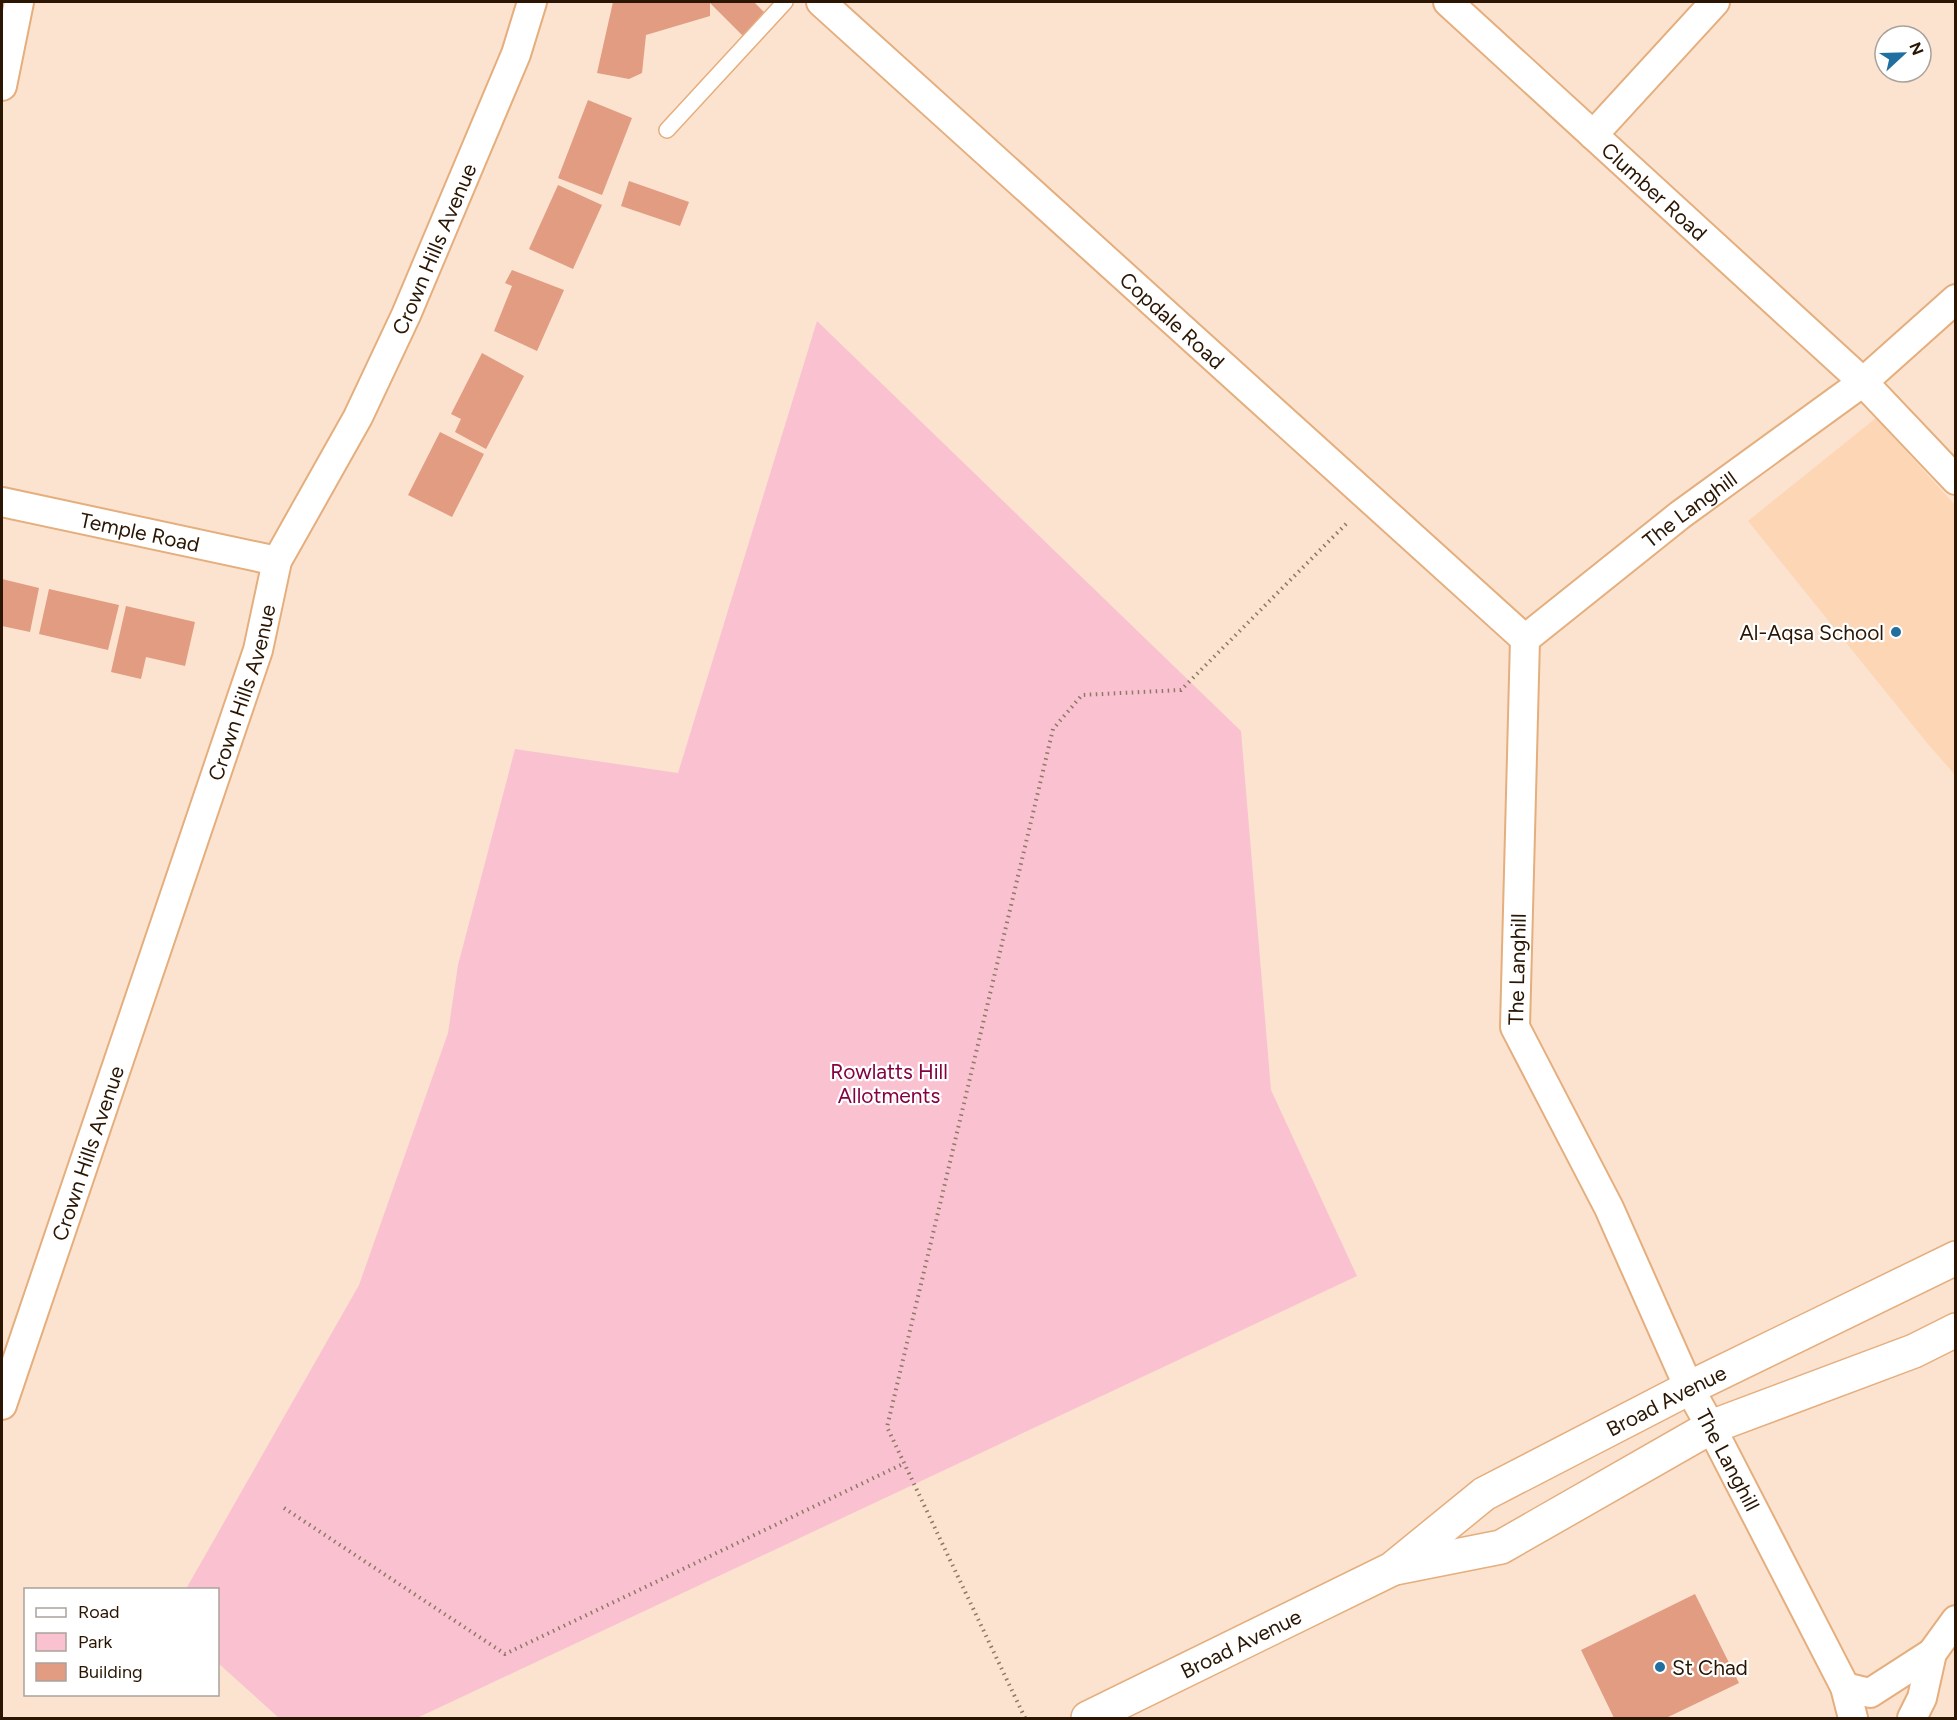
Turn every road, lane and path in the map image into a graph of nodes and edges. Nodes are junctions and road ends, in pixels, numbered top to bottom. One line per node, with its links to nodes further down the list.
1 (19, 2): 7 (street)
2 (532, 2): 15 (street, Crown Hills Avenue)
3 (785, 2): 8 (lane)
4 (821, 2): 13 (street, Copdale Road)
5 (1449, 2): 9 (street, Clumber Road)
6 (1715, 2): 9 (street)
7 (2, 86)
8 (668, 130)
9 (1593, 135): 11 (street, Clumber Road)
10 (1956, 299): 11 (street, The Langhill)
11 (1863, 382): 12 (street, Clumber Road); 16 (street, The Langhill)
12 (1956, 480)
13 (1370, 500): 16 (street, Copdale Road); 22 (path)
14 (2, 502): 15 (street, Temple Road)
15 (277, 561): 20 (street, Crown Hills Avenue)
16 (1525, 639): 19 (street, The Langhill)
17 (1956, 1258): 19 (highway, Broad Avenue)
18 (1956, 1330): 21 (highway, Broad Avenue)
19 (1689, 1388): 21 (street, The Langhill); 24 (highway, Broad Avenue)
20 (2, 1405)
21 (1712, 1427): 24 (highway, Broad Avenue); 27 (street, The Langhill)
22 (905, 1464): 23 (path); 28 (path)
23 (284, 1508)
24 (1392, 1569): 29 (highway, Broad Avenue)
25 (1956, 1620): 26 (street)
26 (1932, 1653): 27 (street); 31 (street)
27 (1845, 1687): 30 (street, The Langhill)
28 (1025, 1719)
29 (1088, 1719)
30 (1853, 1719)
31 (1911, 1719)

